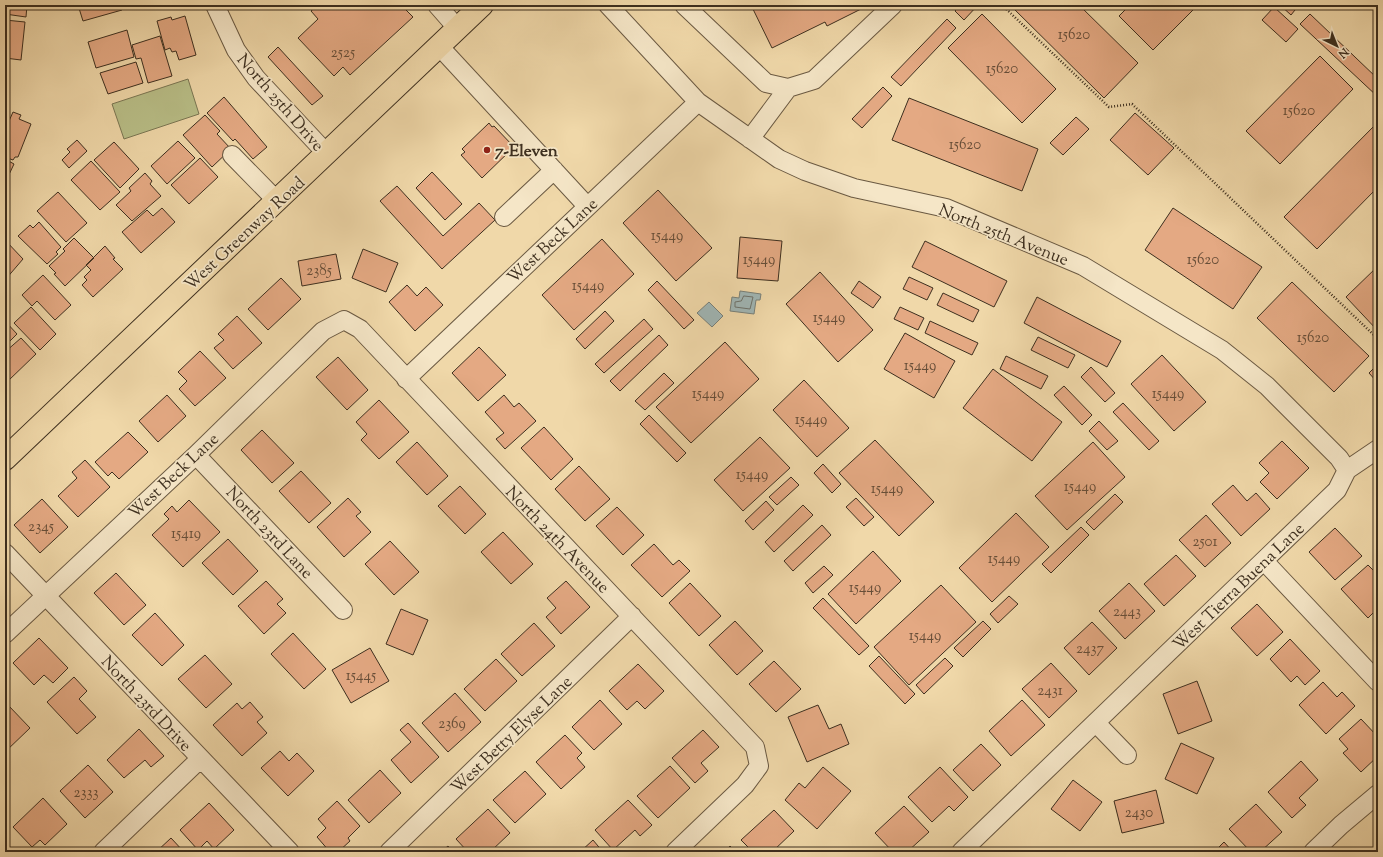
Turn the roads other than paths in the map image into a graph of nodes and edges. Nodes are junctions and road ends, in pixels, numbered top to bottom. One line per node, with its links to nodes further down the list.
1 (215, 5): 12 (street, North 25th Drive)
2 (437, 5): 7 (street)
3 (482, 5): 7 (main road, West Greenway Road)
4 (608, 5): 10 (street, North 25th Avenue)
5 (684, 5): 9 (street)
6 (893, 5): 9 (street)
7 (458, 29): 8 (main road, West Greenway Road)
8 (439, 46): 12 (main road, West Greenway Road); 14 (street)
9 (788, 88): 11 (street)
10 (698, 102): 11 (street, North 25th Avenue); 16 (street, West Beck Lane)
11 (750, 139): 23 (street, North 25th Avenue)
12 (327, 154): 15 (main road, West Greenway Road)
13 (232, 155): 15 (street)
14 (554, 170): 16 (street); 17 (street)
15 (277, 202): 22 (main road, West Greenway Road)
16 (587, 206): 19 (street, West Beck Lane)
17 (504, 217)
18 (344, 320): 19 (street, North 24th Avenue); 21 (street, West Beck Lane)
19 (406, 379): 28 (street, North 24th Avenue)
20 (1378, 449): 23 (street, West Tierra Buena Lane)
21 (196, 455): 26 (street, West Beck Lane); 27 (street, North 23rd Lane)
22 (5, 459)
23 (1347, 470): 25 (street, West Tierra Buena Lane)
24 (5, 553): 26 (street, North 23rd Drive)
25 (1264, 561): 30 (street); 31 (street, West Tierra Buena Lane)
26 (46, 595): 29 (street, West Beck Lane); 33 (street, North 23rd Drive)
27 (343, 610)
28 (632, 616): 37 (street, West Betty Elyse Lane); 38 (street, North 24th Avenue)
29 (5, 634)
30 (1378, 682)
31 (1096, 723): 32 (street); 39 (street, West Tierra Buena Lane)
32 (1127, 755)
33 (200, 758): 35 (street); 36 (street, North 23rd Drive)
34 (1378, 794): 40 (street)
35 (103, 852)
36 (290, 852)
37 (389, 852)
38 (675, 852)
39 (961, 852)
40 (1313, 852)

